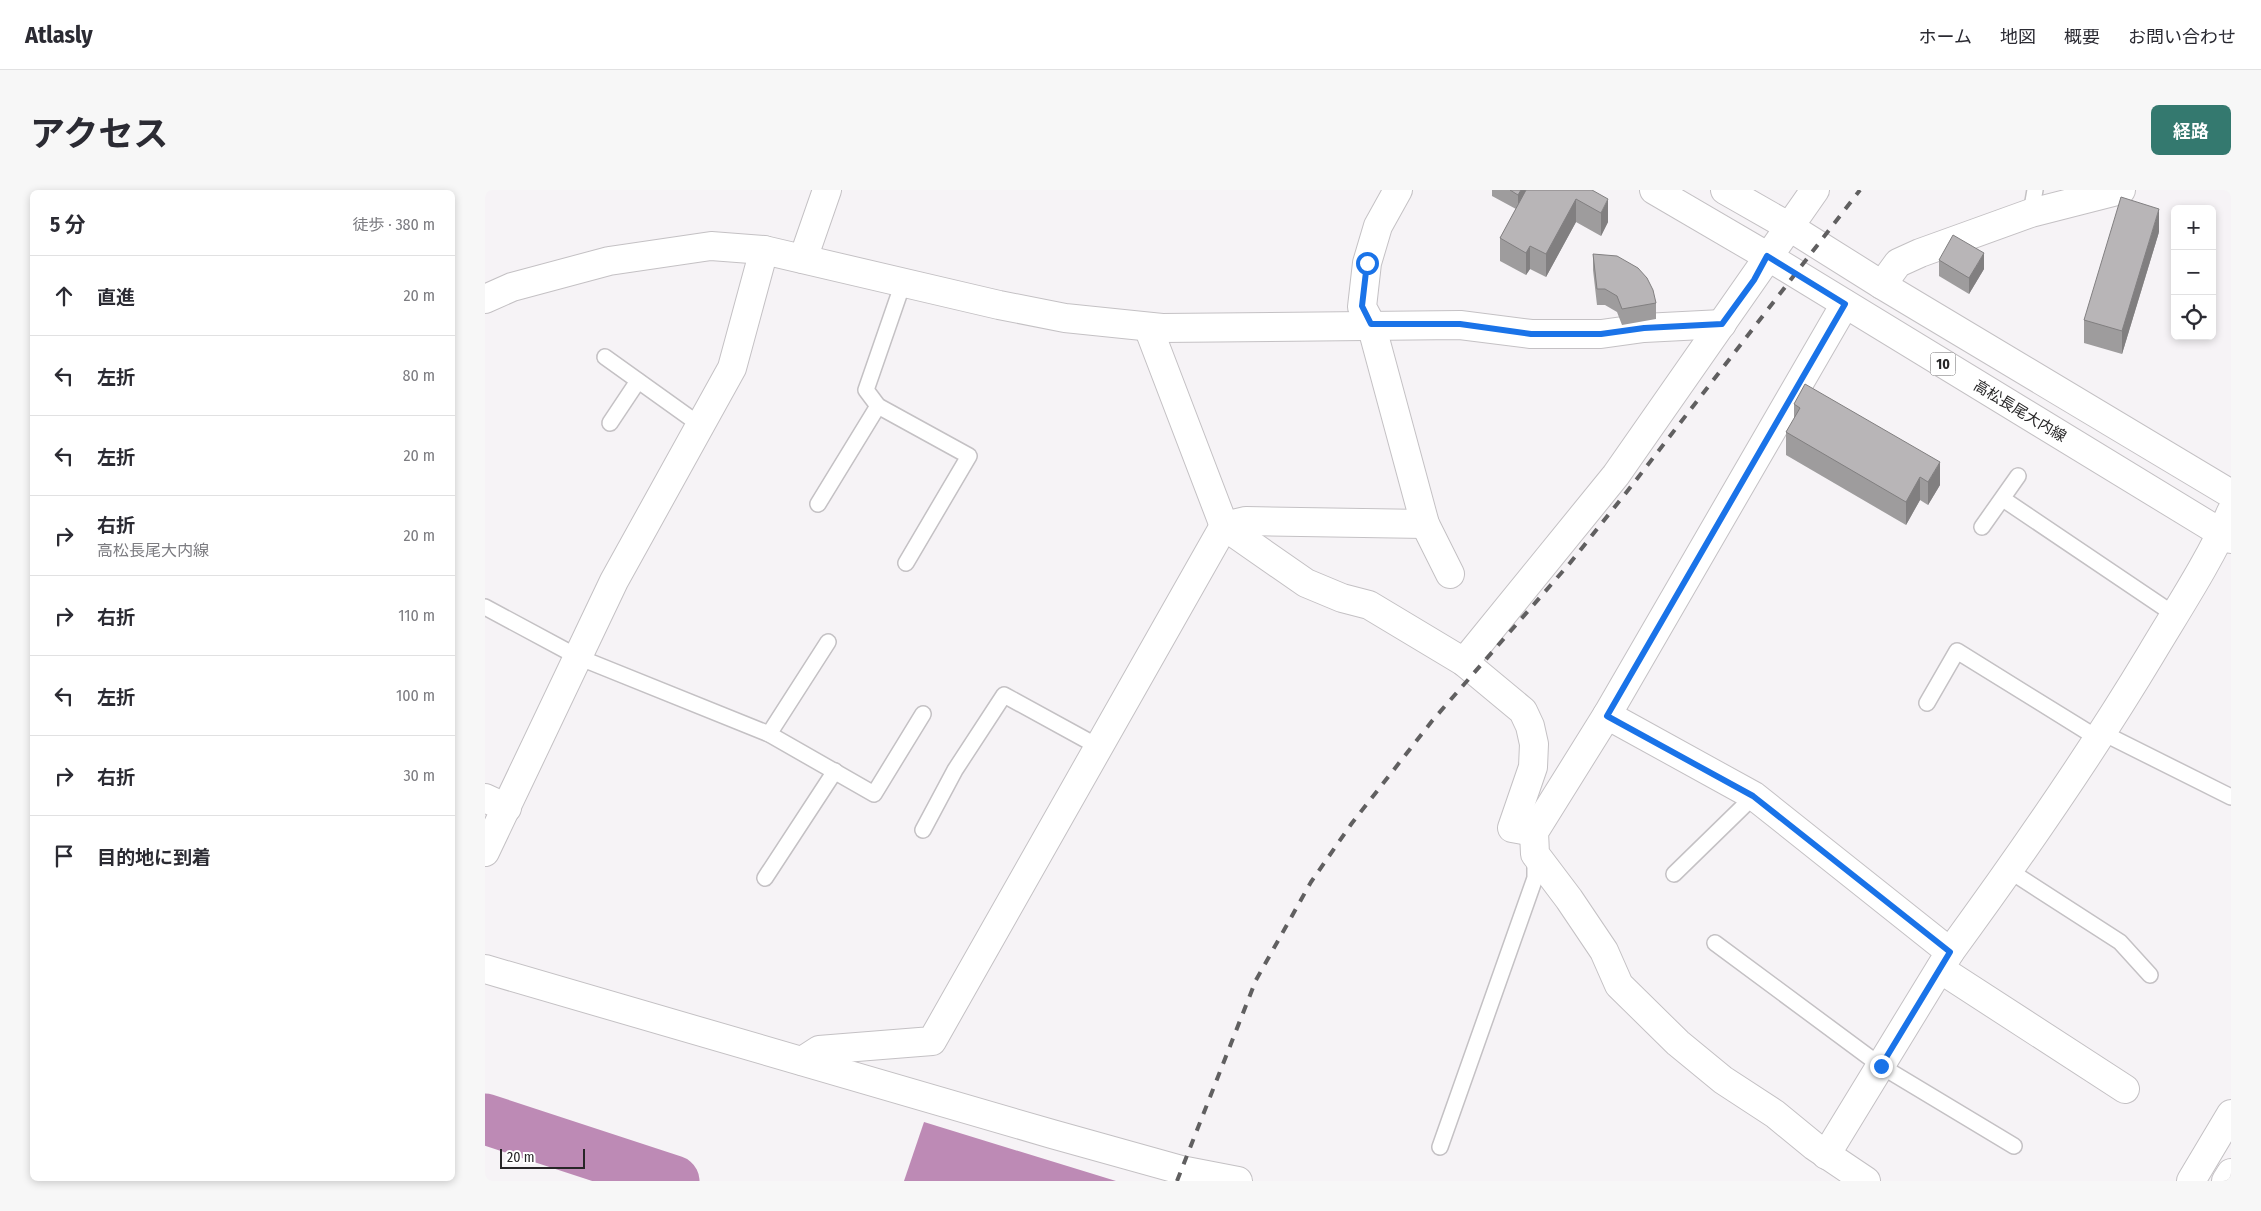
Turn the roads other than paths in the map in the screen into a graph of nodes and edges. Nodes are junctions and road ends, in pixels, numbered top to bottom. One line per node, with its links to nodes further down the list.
1 (827, 190): 11 (main road)
2 (1397, 190): 16 (main road)
3 (1654, 190): 10 (main road, 高松長尾大内線 / 10)
4 (1725, 190): 8 (main road, 10)
5 (1815, 190): 8 (main road)
6 (2110, 191): 7 (main road)
7 (2033, 202): 13 (main road)
8 (1788, 226): 10 (main road); 13 (main road, 10)
9 (764, 250): 11 (main road); 14 (main road); 23 (main road)
10 (1767, 256): 15 (main road, 高松長尾大内線 / 10); 17 (main road)
11 (803, 259): 12 (main road)
12 (903, 283): 18 (main road); 21 (lane)
13 (1882, 285): 25 (main road, 10)
14 (485, 299)
15 (1845, 304): 31 (main road, 高松長尾大内線 / 10); 41 (main road)
16 (1371, 324): 17 (main road); 18 (main road); 28 (main road)
17 (1722, 324): 38 (main road)
18 (1148, 327): 29 (main road)
19 (605, 357): 20 (lane)
20 (638, 381): 22 (lane); 23 (lane)
21 (879, 406): 27 (lane); 32 (lane)
22 (610, 423)
23 (700, 425): 37 (main road)
24 (2018, 476): 26 (lane)
25 (2231, 494)
26 (2003, 499): 30 (lane); 35 (lane)
27 (818, 504)
28 (1425, 524): 29 (main road); 33 (main road)
29 (1224, 526): 38 (main road); 44 (main road)
30 (1982, 527)
31 (2228, 528): 35 (main road)
32 (906, 563)
33 (1450, 574)
34 (485, 607): 37 (lane)
35 (2175, 615): 43 (main road)
36 (827, 642): 42 (lane)
37 (578, 657): 42 (lane); 48 (main road)
38 (1464, 662): 50 (main road)
39 (1927, 703): 43 (lane)
40 (923, 714): 45 (lane)
41 (1607, 716): 46 (main road); 50 (main road)
42 (769, 734): 45 (lane)
43 (2101, 736): 47 (lane); 52 (main road)
44 (1099, 747): 49 (lane); 59 (main road)
45 (835, 772): 54 (lane)
46 (1753, 796): 53 (lane); 56 (main road)
47 (2231, 797)
48 (496, 803): 51 (main road)
49 (923, 830)
50 (1535, 843): 64 (lane); 65 (main road)
51 (485, 852)
52 (2010, 871): 56 (main road); 58 (lane)
53 (1674, 874)
54 (765, 878)
55 (1715, 943): 60 (lane)
56 (1945, 961): 60 (main road); 61 (main road)
57 (485, 969): 59 (main road)
58 (2150, 975)
59 (802, 1061): 67 (main road)
60 (1881, 1066): 63 (lane); 65 (main road)
61 (2125, 1089)
62 (2231, 1114): 69 (main road)
63 (2014, 1146)
64 (1440, 1147)
65 (1826, 1155): 68 (main road)
66 (2231, 1172): 70 (main road)
67 (1238, 1181)
68 (1866, 1181)
69 (2191, 1181)
70 (2226, 1181)

